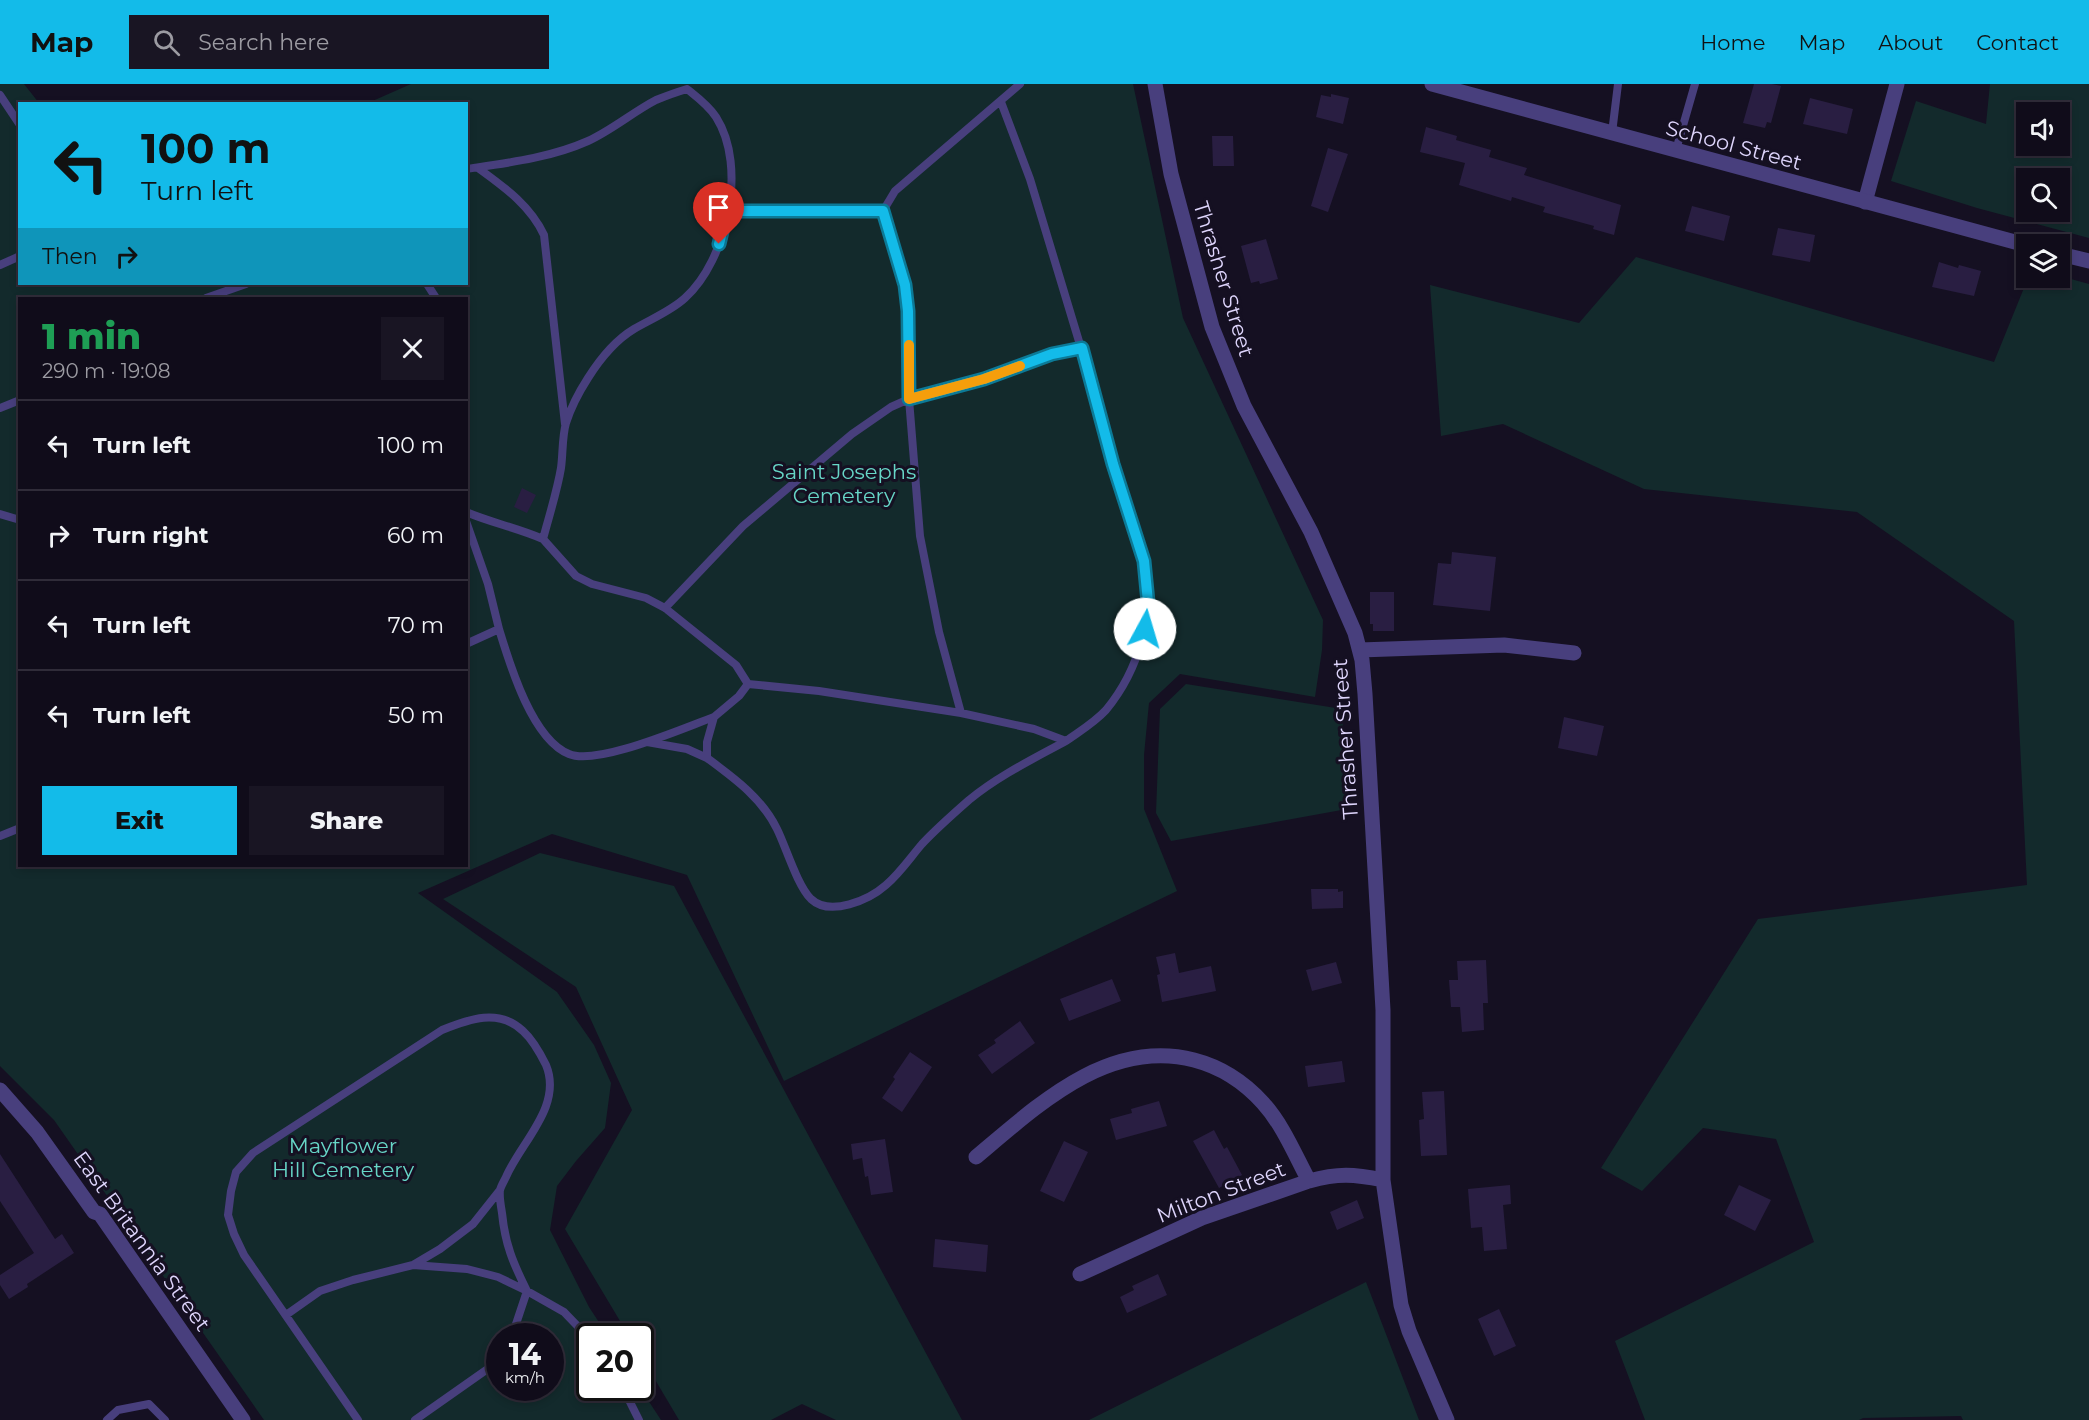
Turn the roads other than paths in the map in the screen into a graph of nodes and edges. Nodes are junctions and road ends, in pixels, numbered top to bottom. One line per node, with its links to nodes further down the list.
1 (1020, 84): 9 (lane)
2 (1155, 84): 38 (street, Thrasher Street)
3 (1431, 84): 11 (street, School Street)
4 (1618, 84): 11 (lane)
5 (1695, 84): 12 (lane)
6 (1897, 84): 15 (street)
7 (690, 86): 13 (lane); 16 (lane)
8 (0, 95): 10 (lane)
9 (1001, 102): 17 (lane); 25 (lane)
10 (18, 122)
11 (1612, 133): 12 (street, School Street)
12 (1676, 150): 15 (street, School Street)
13 (478, 168): 14 (lane); 29 (lane)
14 (468, 169)
15 (1865, 202): 18 (street, School Street)
16 (727, 211): 17 (lane); 29 (lane)
17 (883, 211): 26 (lane)
18 (2016, 242)
19 (2070, 256): 21 (street)
20 (18, 257): 22 (lane)
21 (2089, 261)
22 (0, 265)
23 (243, 285): 24 (lane)
24 (209, 297)
25 (1082, 348): 26 (lane); 43 (lane)
26 (909, 399): 35 (lane); 41 (lane)
27 (18, 401): 28 (lane)
28 (0, 408)
29 (565, 424): 34 (lane)
30 (468, 513): 34 (lane)
31 (0, 514): 32 (lane)
32 (18, 519)
33 (468, 527): 36 (lane)
34 (543, 539): 35 (lane)
35 (665, 608): 40 (lane)
36 (499, 629): 37 (lane); 44 (lane)
37 (468, 643)
38 (1360, 650): 39 (street); 50 (street, Thrasher Street)
39 (1574, 653)
40 (748, 684): 41 (lane); 42 (lane)
41 (961, 713): 43 (lane)
42 (714, 717): 44 (lane); 45 (lane)
43 (1066, 741): 45 (lane)
44 (644, 742): 45 (lane)
45 (707, 758)
46 (18, 829): 47 (lane)
47 (0, 836)
48 (0, 1090): 63 (street, East Britannia Street)
49 (976, 1157): 51 (street)
50 (1383, 1180): 51 (street, Milton Street); 67 (street, Thrasher Street)
51 (1310, 1181): 54 (street, Milton Street)
52 (500, 1190): 53 (lane); 55 (lane); 56 (lane)
53 (413, 1265): 55 (lane); 56 (lane)
54 (1080, 1274)
55 (527, 1291): 57 (lane); 58 (lane)
56 (286, 1315): 64 (lane)
57 (516, 1323)
58 (576, 1325)
59 (486, 1370): 65 (lane)
60 (630, 1401): 66 (lane)
61 (107, 1420): 62 (lane)
62 (165, 1420)
63 (243, 1420)
64 (358, 1420)
65 (415, 1420)
66 (639, 1420)
67 (1447, 1420)

